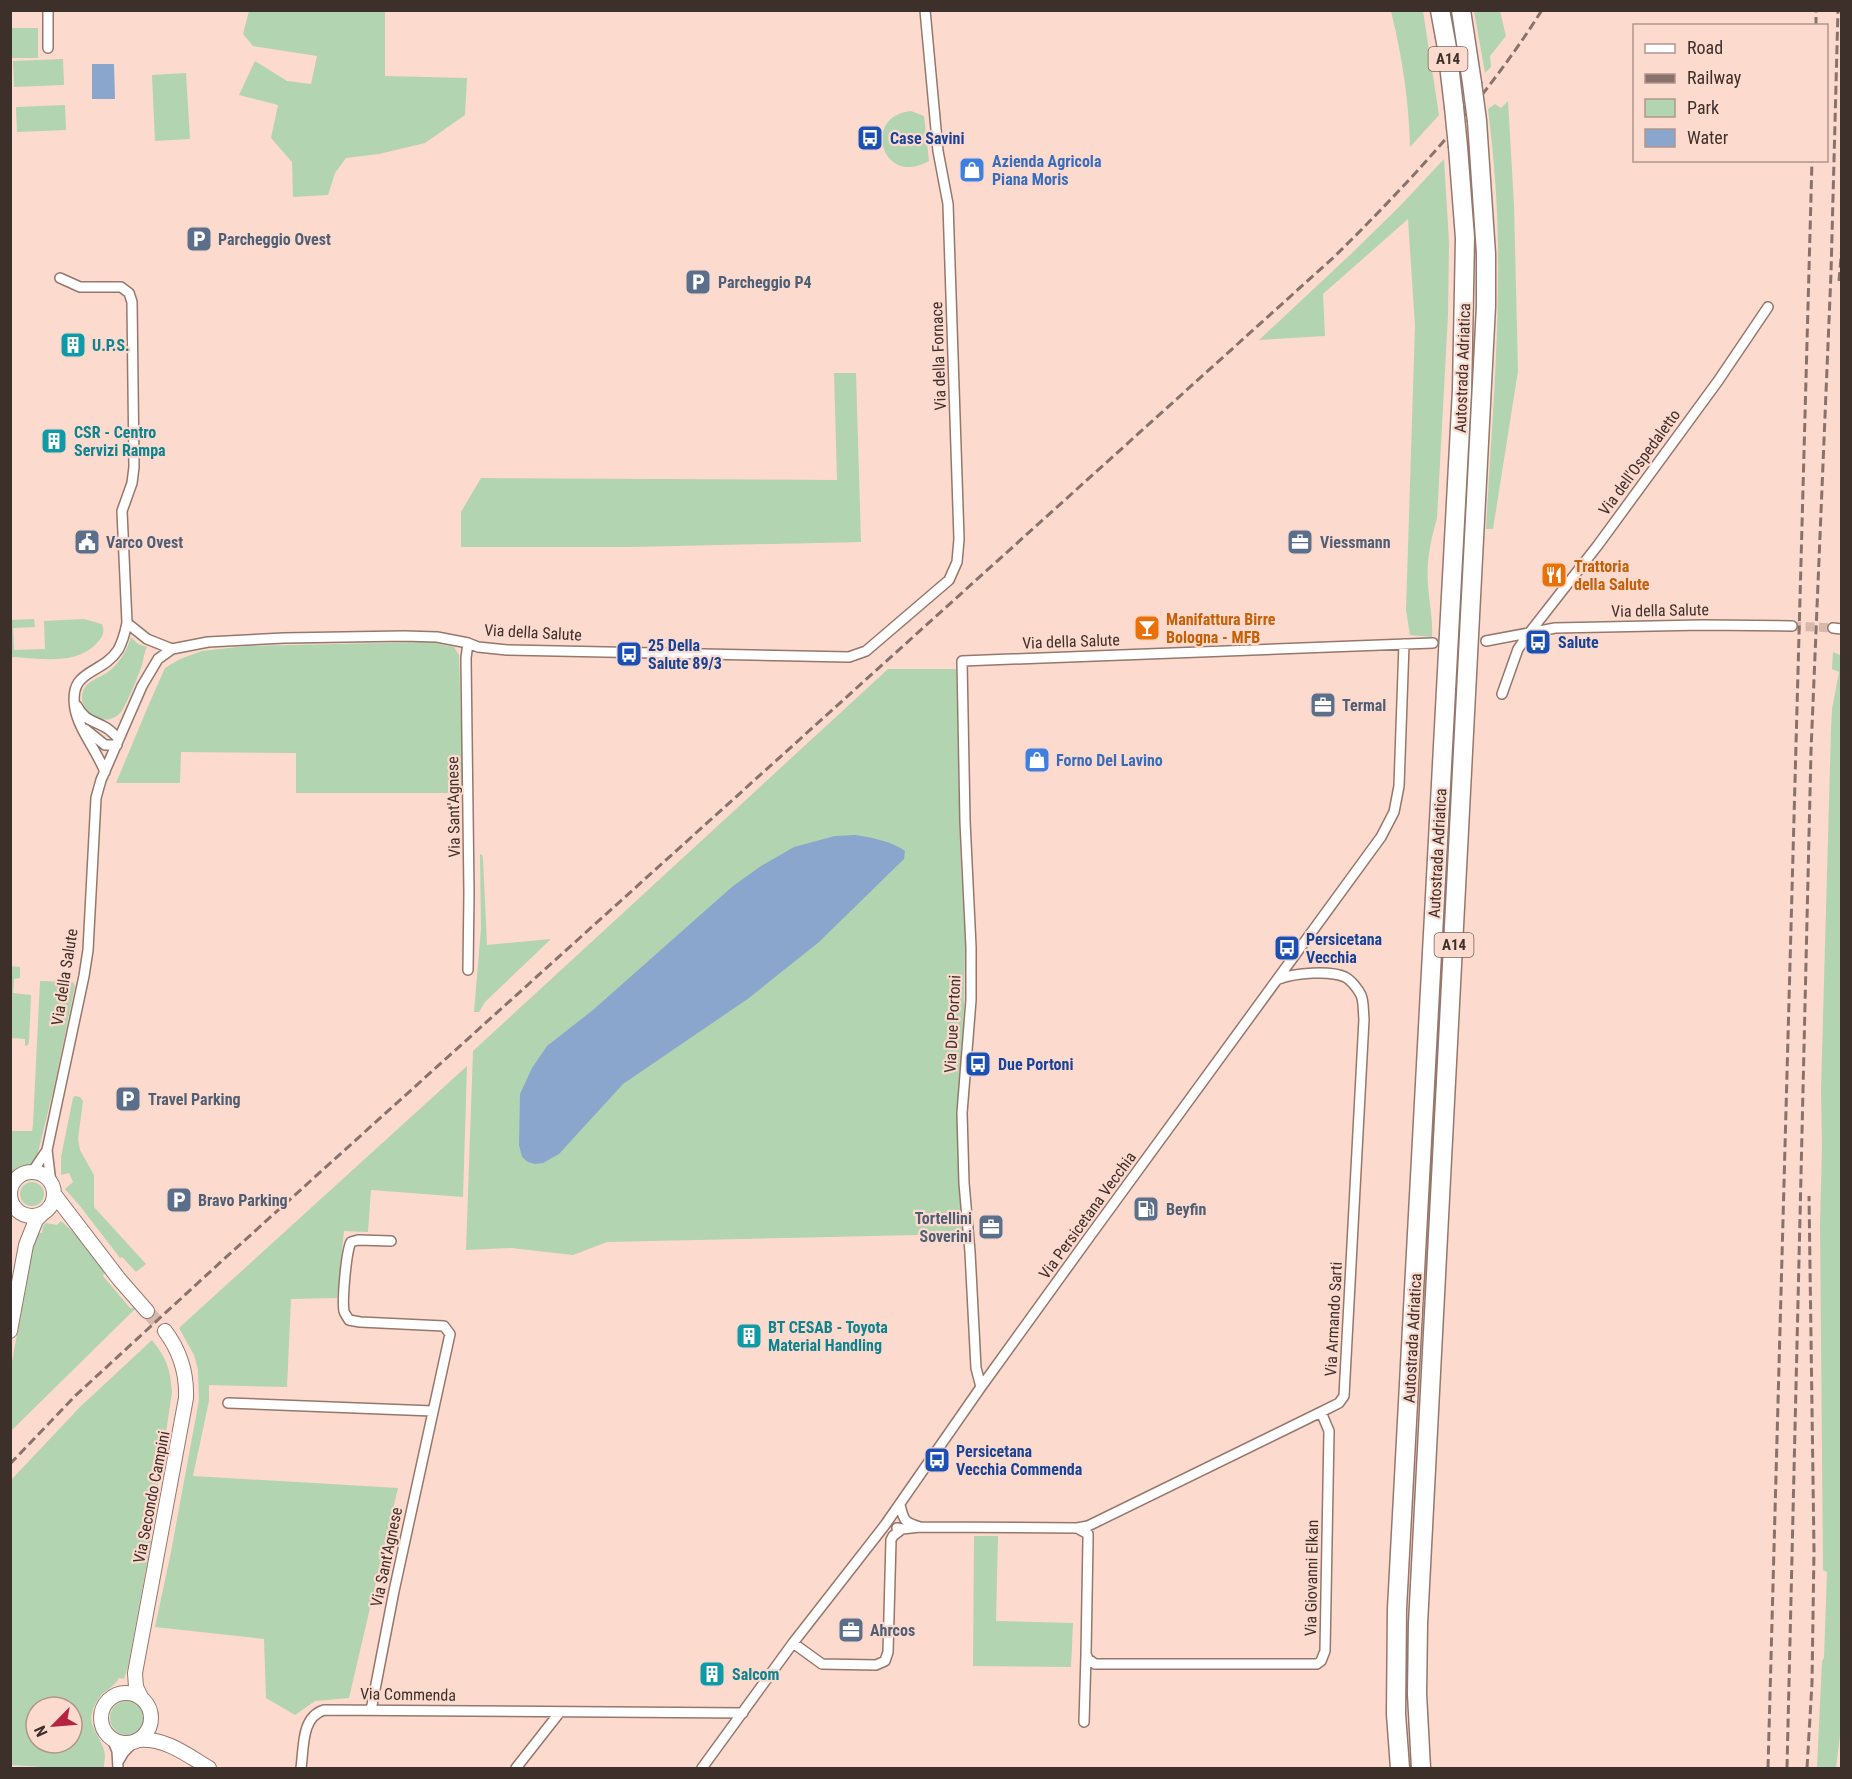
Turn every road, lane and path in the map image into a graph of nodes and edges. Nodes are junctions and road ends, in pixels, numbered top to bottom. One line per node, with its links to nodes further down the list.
1 (48, 10): 5 (street)
2 (925, 10): 16 (street, Via della Fornace)
3 (1440, 10): 67 (highway, Autostrada Adriatica / A14, bridge)
4 (1461, 10): 68 (highway, Autostrada Adriatica / A14, bridge)
5 (48, 48)
6 (60, 278): 8 (street)
7 (1768, 307): 10 (street, Via dell'Ospedaletto)
8 (127, 623): 15 (street); 19 (street)
9 (1792, 626): 10 (street, Via della Salute)
10 (1530, 632): 11 (street, Via della Salute); 18 (street)
11 (1486, 641)
12 (468, 643): 15 (street, Via della Salute); 16 (street, Via della Salute); 24 (street, Via Sant'Agnese)
13 (1433, 643): 14 (street, Via della Salute)
14 (1404, 644): 17 (street, Via della Salute); 23 (street, Via Persicetana Vecchia)
15 (172, 649): 21 (street, Via della Salute)
16 (857, 656)
17 (962, 661): 38 (street, Via Due Portoni)
18 (1502, 694)
19 (74, 699): 20 (street); 21 (street)
20 (84, 728): 21 (street); 22 (street)
21 (118, 742): 22 (street, Via della Salute)
22 (105, 772): 27 (street, Via della Salute)
23 (1293, 960): 25 (street); 26 (street, Via Persicetana Vecchia)
24 (468, 970)
25 (1306, 973): 26 (street, Via Armando Sarti); 41 (street, Via Armando Sarti)
26 (1279, 979): 38 (street, Via Persicetana Vecchia)
27 (47, 1150): 28 (street, Via della Salute); 29 (street, Via della Salute)
28 (27, 1173): 29 (street); 31 (street)
29 (53, 1188): 30 (street); 32 (street)
30 (46, 1211): 31 (street); 32 (street); 34 (street)
31 (21, 1213): 34 (street)
32 (72, 1219): 35 (street)
33 (391, 1240): 40 (street, Via Sant'Agnese)
34 (27, 1245): 37 (street)
35 (147, 1311)
36 (165, 1330): 50 (street, Via Secondo Campini)
37 (10, 1331)
38 (981, 1387): 42 (street, Via Persicetana Vecchia)
39 (228, 1403): 40 (street)
40 (433, 1411): 54 (street, Via Sant'Agnese)
41 (1321, 1412): 45 (street, Via Armando Sarti); 49 (street, Via Giovanni Elkan)
42 (900, 1505): 43 (street, Via Persicetana Vecchia); 44 (street)
43 (885, 1525): 46 (street, Via Armando Sarti); 47 (street, Via Persicetana Vecchia)
44 (920, 1527): 45 (street, Via Armando Sarti); 46 (street, Via Armando Sarti)
45 (1077, 1528): 48 (street)
46 (902, 1529): 47 (street)
47 (793, 1643): 56 (street, Via Persicetana Vecchia)
48 (1086, 1654): 49 (street); 51 (street)
49 (1095, 1664): 51 (street)
50 (135, 1673): 52 (street); 53 (street, Via Secondo Campini)
51 (1085, 1692): 58 (street)
52 (114, 1695): 53 (street); 59 (street)
53 (141, 1698): 57 (street)
54 (371, 1710): 55 (street, Via Commenda); 64 (street, Via Commenda)
55 (560, 1712): 56 (street, Via Commenda); 65 (street)
56 (743, 1713): 66 (street, Via Persicetana Vecchia)
57 (152, 1718): 60 (street); 61 (street)
58 (1084, 1722)
59 (112, 1739): 60 (street); 62 (street)
60 (136, 1741): 61 (street); 62 (street)
61 (169, 1745): 63 (street)
62 (118, 1765)
63 (209, 1768)
64 (301, 1768)
65 (516, 1768)
66 (702, 1768)
67 (1400, 1768)
68 (1421, 1768)

